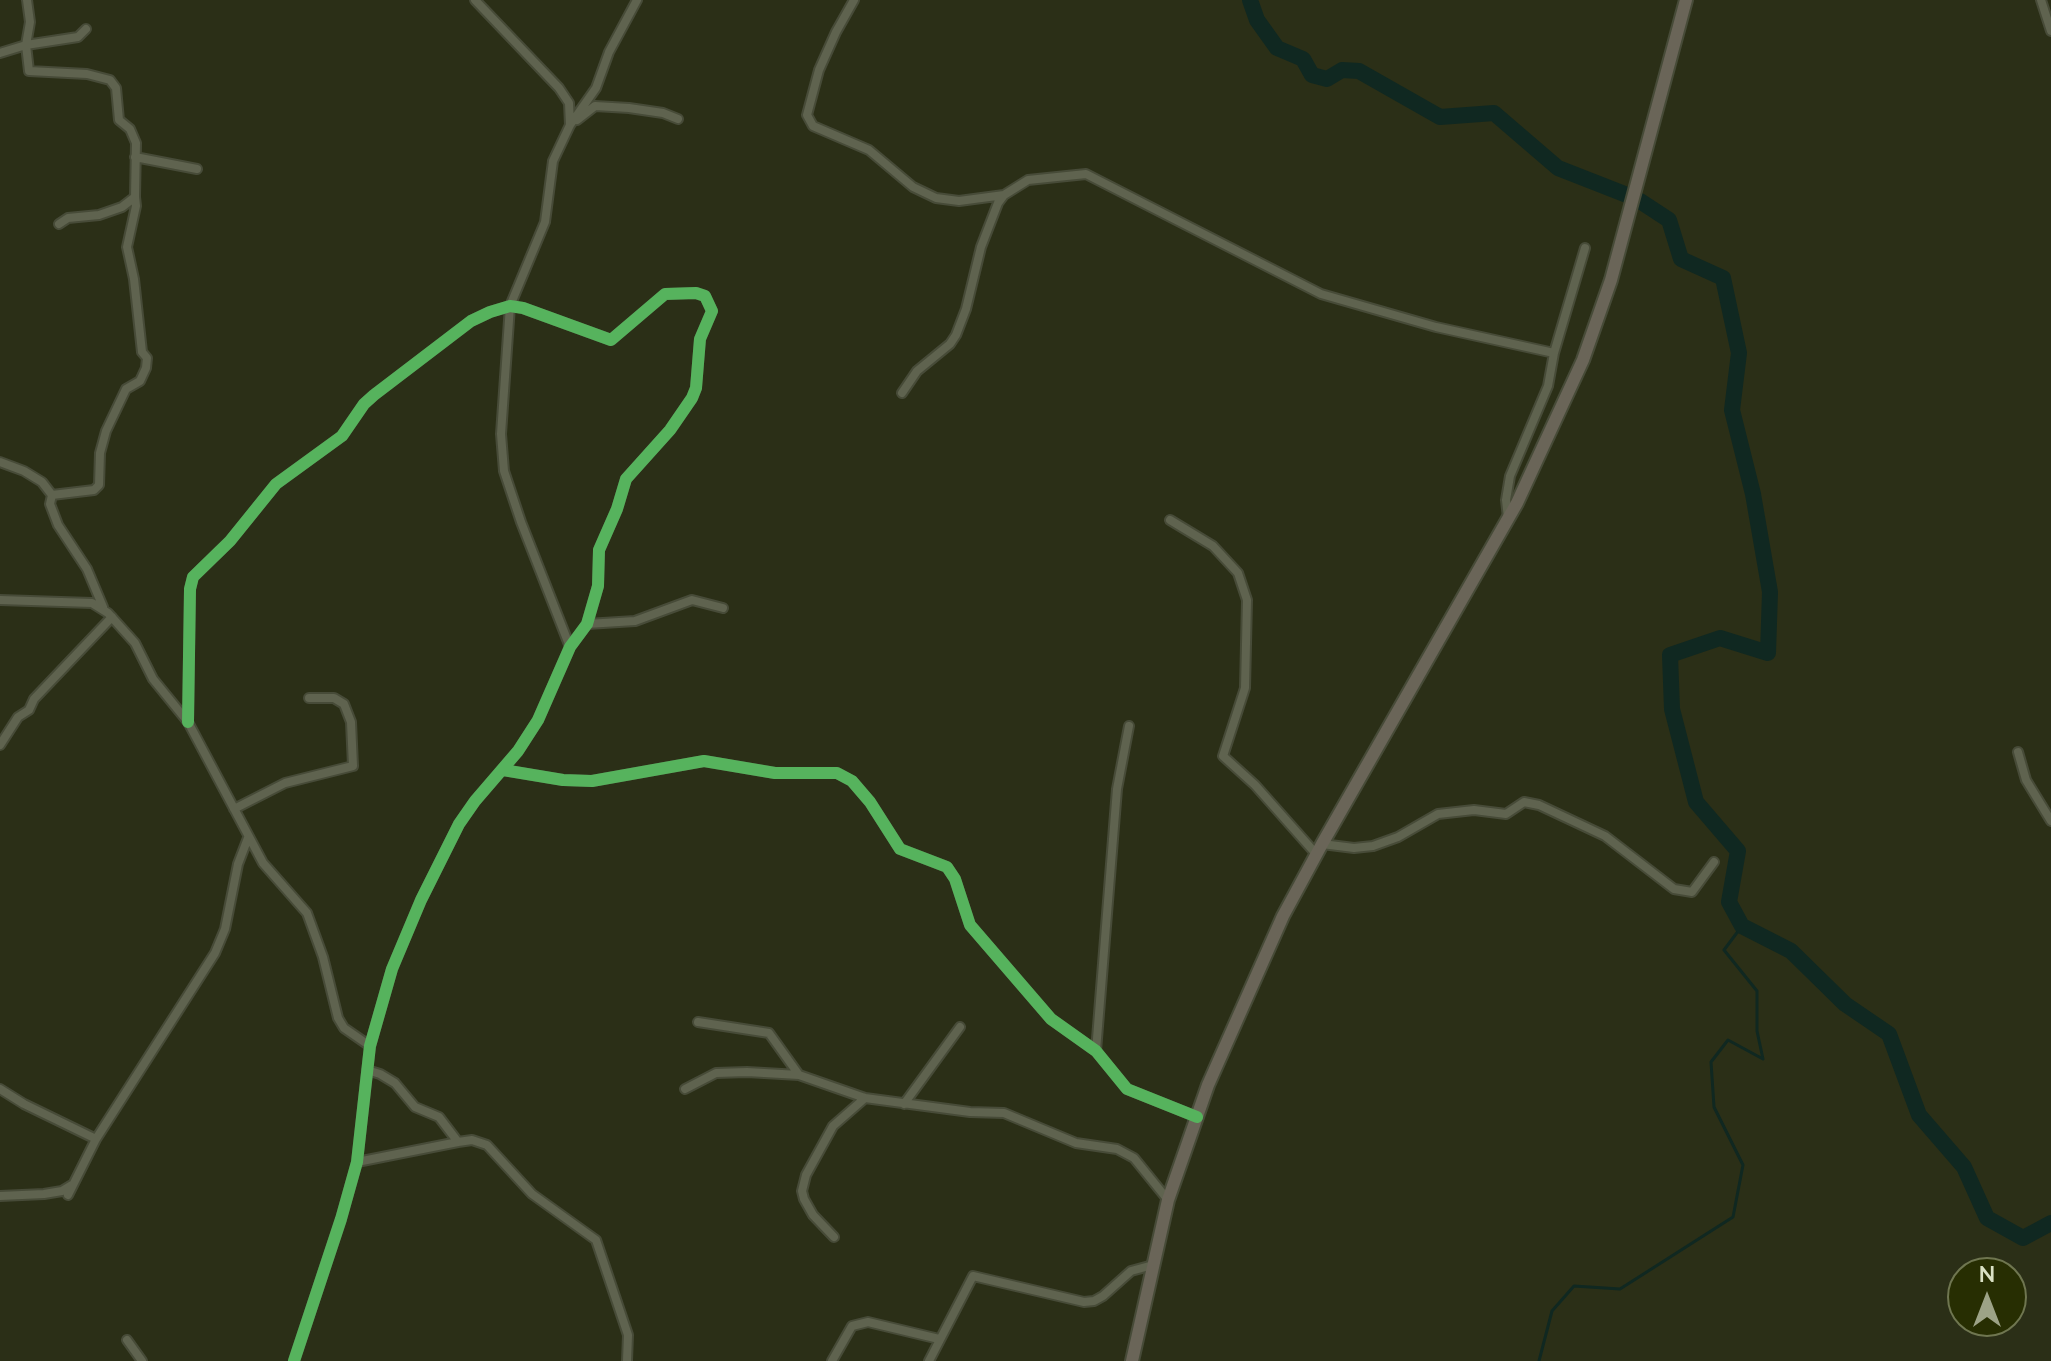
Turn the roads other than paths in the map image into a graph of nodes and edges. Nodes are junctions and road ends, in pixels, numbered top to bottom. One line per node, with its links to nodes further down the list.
1 (27, 0): 9 (street)
2 (475, 0): 12 (street)
3 (637, 0): 12 (street)
4 (854, 0): 15 (street)
5 (1686, 0): 24 (highway)
6 (2041, 0): 8 (street)
7 (86, 29): 9 (street)
8 (2051, 31)
9 (26, 45): 10 (street); 13 (street)
10 (0, 53)
11 (678, 119): 12 (street)
12 (570, 125): 19 (street)
13 (135, 157): 14 (street); 16 (street)
14 (197, 169)
15 (1004, 195): 20 (street); 21 (street)
16 (135, 197): 17 (street); 23 (street)
17 (59, 224)
18 (1585, 248): 20 (street)
19 (510, 306): 30 (street); 31 (street); 33 (street)
20 (1554, 353): 24 (street)
21 (902, 393)
22 (0, 462): 23 (street)
23 (52, 495): 28 (street)
24 (1508, 519): 41 (highway)
25 (1170, 520): 41 (street)
26 (0, 600): 28 (street)
27 (723, 608): 30 (street)
28 (104, 610): 29 (street)
29 (112, 617): 33 (street); 35 (street)
30 (587, 624): 31 (street)
31 (570, 647): 37 (street)
32 (309, 698): 38 (street)
33 (188, 722): 38 (street)
34 (1129, 726): 46 (street)
35 (0, 745)
36 (2018, 752): 39 (street)
37 (503, 770): 45 (street); 46 (street)
38 (234, 809): 40 (street)
39 (2051, 821)
40 (248, 838): 45 (street); 54 (street)
41 (1320, 849): 42 (street); 53 (highway)
42 (1714, 862)
43 (698, 1022): 48 (street)
44 (960, 1027): 52 (street)
45 (370, 1046): 47 (street)
46 (1096, 1051): 53 (street)
47 (367, 1070): 55 (street); 56 (street)
48 (799, 1075): 50 (street); 51 (street)
49 (0, 1089): 54 (street)
50 (685, 1089)
51 (865, 1098): 52 (street); 61 (street)
52 (904, 1104): 60 (street)
53 (1197, 1117): 60 (highway)
54 (96, 1139): 57 (street)
55 (458, 1142): 56 (street); 67 (street)
56 (357, 1162): 66 (street)
57 (73, 1185): 58 (street); 59 (street)
58 (68, 1195)
59 (0, 1196)
60 (1168, 1200): 62 (highway)
61 (834, 1237)
62 (1153, 1265): 63 (street); 70 (highway)
63 (939, 1339): 68 (street); 69 (street)
64 (127, 1340): 65 (street)
65 (142, 1361)
66 (294, 1361)
67 (627, 1361)
68 (832, 1361)
69 (929, 1361)
70 (1132, 1361)

